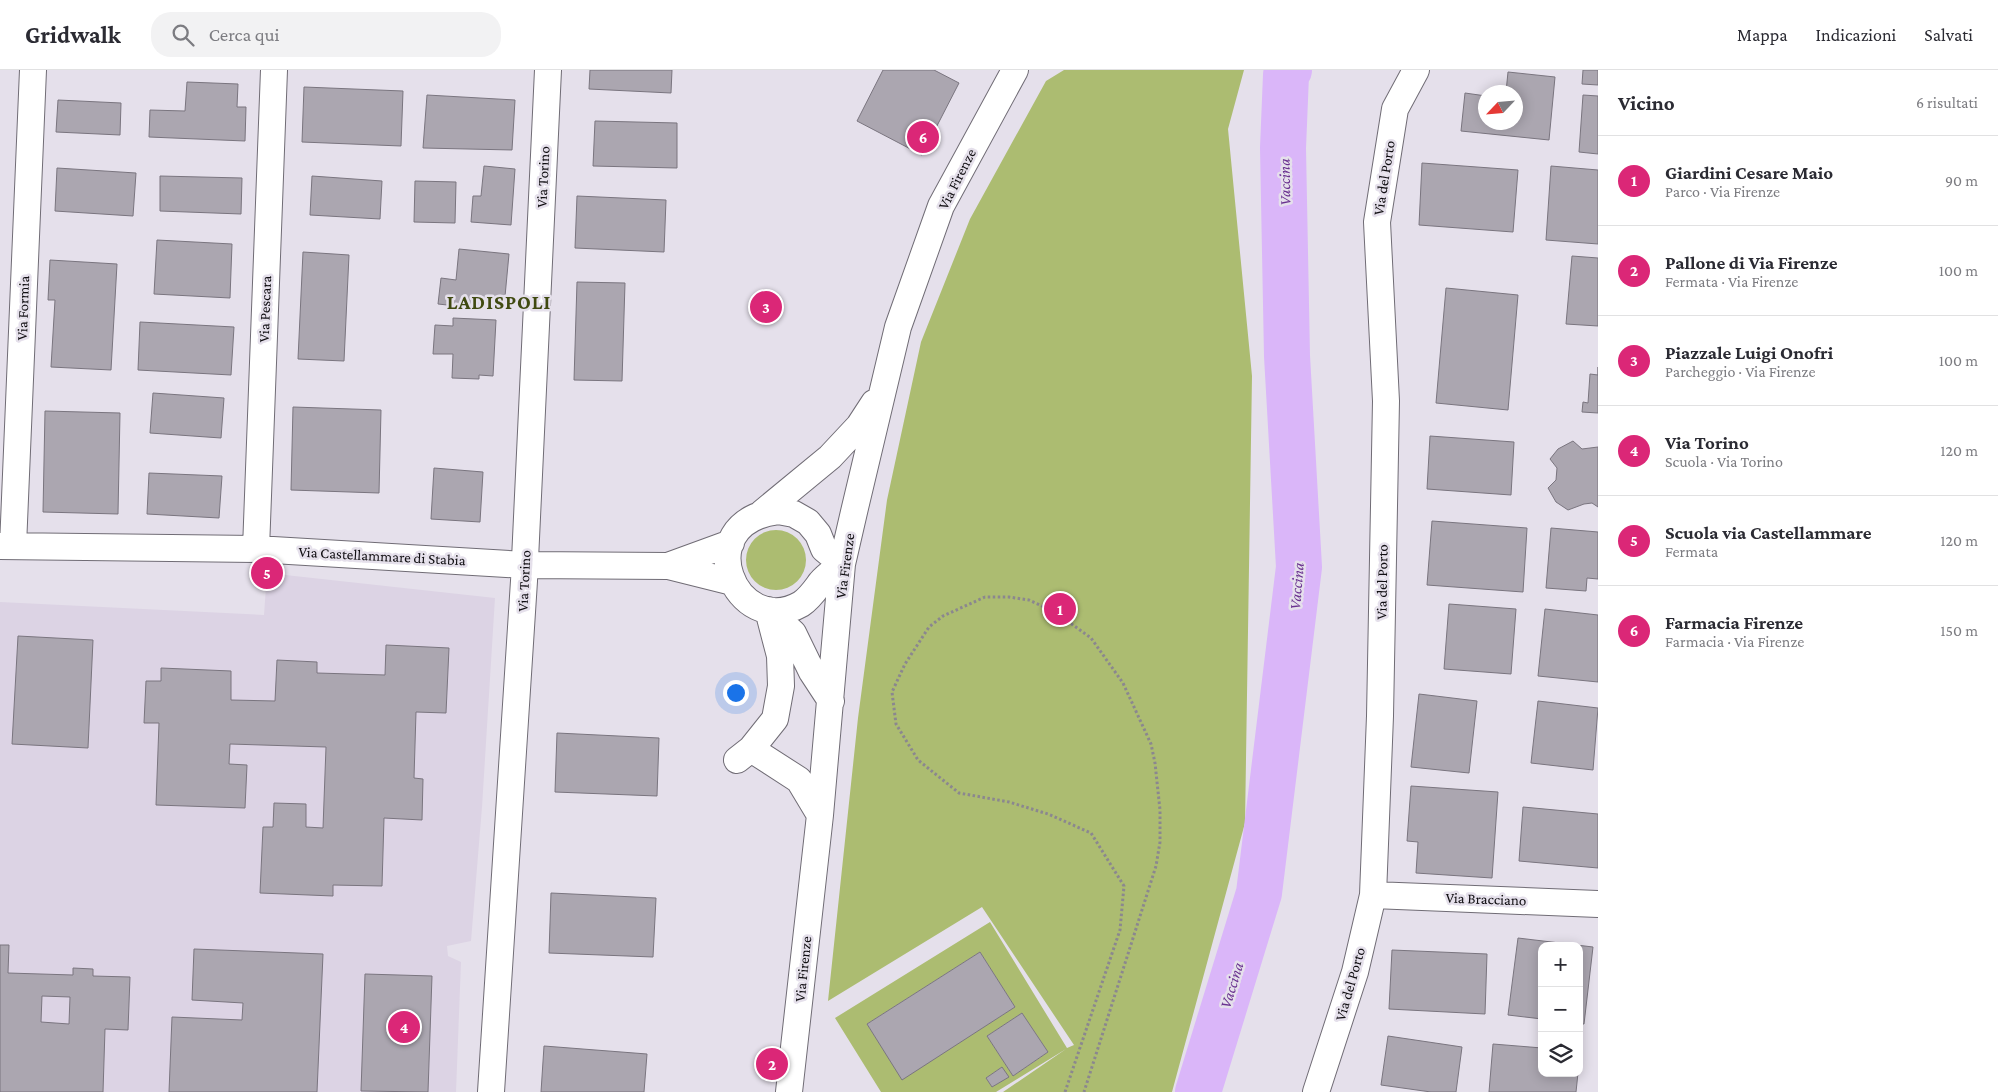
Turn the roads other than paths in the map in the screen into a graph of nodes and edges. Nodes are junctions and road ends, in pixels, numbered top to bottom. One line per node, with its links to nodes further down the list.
1 (33, 70): 9 (street, Via Formia)
2 (274, 70): 10 (street, Via Pescara)
3 (548, 70): 12 (street, Via Torino)
4 (1015, 70): 6 (street, Via Firenze)
5 (1416, 70): 18 (street, Via del Porto)
6 (883, 388): 7 (street); 11 (street, Via Firenze)
7 (762, 513): 8 (street); 11 (street)
8 (730, 543): 13 (street); 14 (street)
9 (6, 546): 10 (street, Via Castellammare di Stabia)
10 (256, 549): 12 (street, Via Castellammare di Stabia)
11 (842, 564): 15 (street); 16 (street, Via Firenze)
12 (525, 565): 13 (street, Via Castellammare di Stabia); 20 (street, Via Torino)
13 (668, 566): 14 (street, Via Castellammare di Stabia)
14 (732, 582): 15 (street)
15 (768, 610): 16 (street); 17 (street)
16 (831, 701): 17 (street, Via Firenze)
17 (820, 815): 21 (street, Via Firenze)
18 (1373, 895): 19 (street, Via Bracciano); 22 (street, Via del Porto)
19 (1598, 904)
20 (492, 1092)
21 (789, 1092)
22 (1316, 1092)

